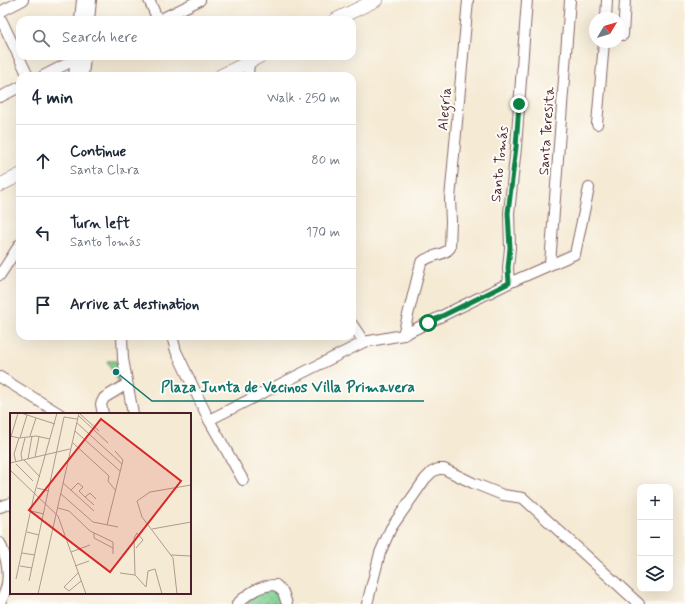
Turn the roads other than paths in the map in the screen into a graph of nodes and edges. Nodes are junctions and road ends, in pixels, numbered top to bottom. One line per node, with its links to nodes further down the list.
1 (23, 0): 12 (street)
2 (82, 0): 15 (street)
3 (91, 0): 16 (street)
4 (149, 0): 17 (street)
5 (200, 0): 18 (street)
6 (376, 0): 19 (main road)
7 (468, 0): 46 (street, Alegría)
8 (527, 0): 44 (street, Santo Tomás)
9 (570, 0): 42 (street, Santa Teresita)
10 (607, 0): 13 (street)
11 (625, 0): 14 (street)
12 (0, 12)
13 (606, 12)
14 (624, 12)
15 (80, 16)
16 (89, 16)
17 (157, 16)
18 (167, 16)
19 (343, 16)
20 (0, 17): 22 (street)
21 (603, 48): 37 (street)
22 (16, 51)
23 (20, 60): 29 (street)
24 (74, 60): 30 (street)
25 (79, 60): 31 (street)
26 (80, 60): 32 (street)
27 (253, 60): 33 (main road)
28 (255, 60): 34 (street)
29 (26, 72)
30 (51, 72)
31 (75, 72)
32 (82, 72)
33 (228, 72)
34 (250, 72)
35 (16, 89): 36 (street)
36 (0, 97)
37 (597, 124)
38 (16, 177): 39 (main road)
39 (0, 185)
40 (589, 188): 42 (street)
41 (16, 250): 43 (street)
42 (550, 264): 44 (street)
43 (0, 275)
44 (509, 283): 46 (street)
45 (356, 330): 49 (street)
46 (403, 335): 49 (street)
47 (122, 340): 51 (street)
48 (173, 340): 55 (street)
49 (364, 342): 55 (street)
50 (0, 377): 52 (street)
51 (127, 384): 53 (street); 54 (street)
52 (58, 413)
53 (103, 413)
54 (133, 413)
55 (209, 420): 56 (street)
56 (243, 480)
57 (10, 503): 58 (street)
58 (0, 507)
59 (0, 543): 60 (street)
60 (0, 602)
61 (237, 604): 62 (street)
62 (287, 604)
63 (367, 604): 64 (street)
64 (639, 604)

